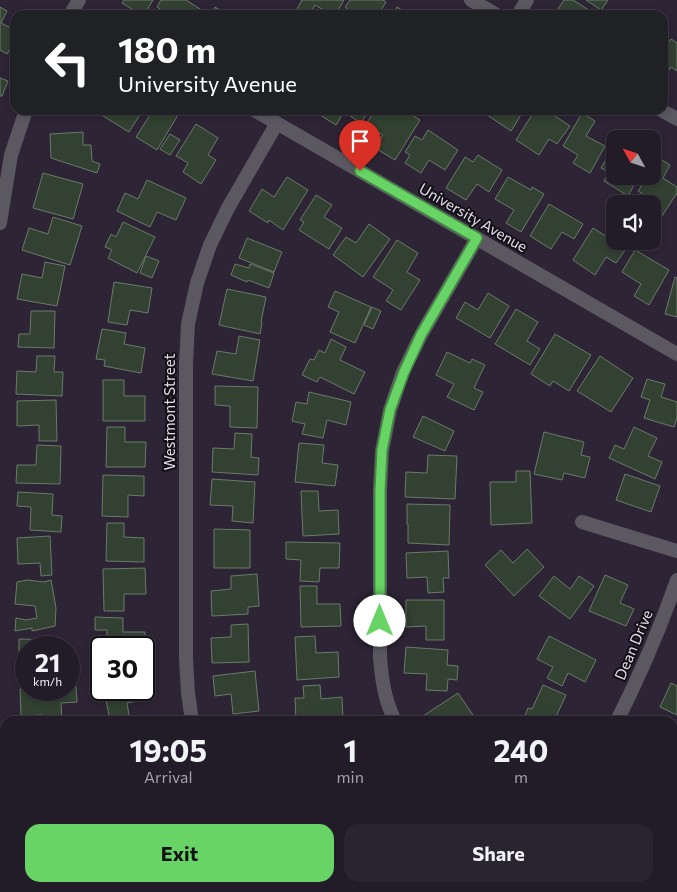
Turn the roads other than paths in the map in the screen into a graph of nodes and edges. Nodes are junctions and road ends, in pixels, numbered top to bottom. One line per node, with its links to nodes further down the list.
1 (471, 0): 2 (street)
2 (488, 10)
3 (24, 115): 6 (street)
4 (263, 115): 5 (street, University Avenue)
5 (277, 123): 8 (street, University Avenue); 13 (street, Westmont Street)
6 (5, 153): 7 (street)
7 (0, 223)
8 (477, 238): 9 (street, University Avenue); 14 (street)
9 (677, 354)
10 (582, 522): 11 (street)
11 (677, 551)
12 (677, 580): 15 (street, Dean Drive)
13 (191, 716)
14 (393, 716)
15 (620, 716)

